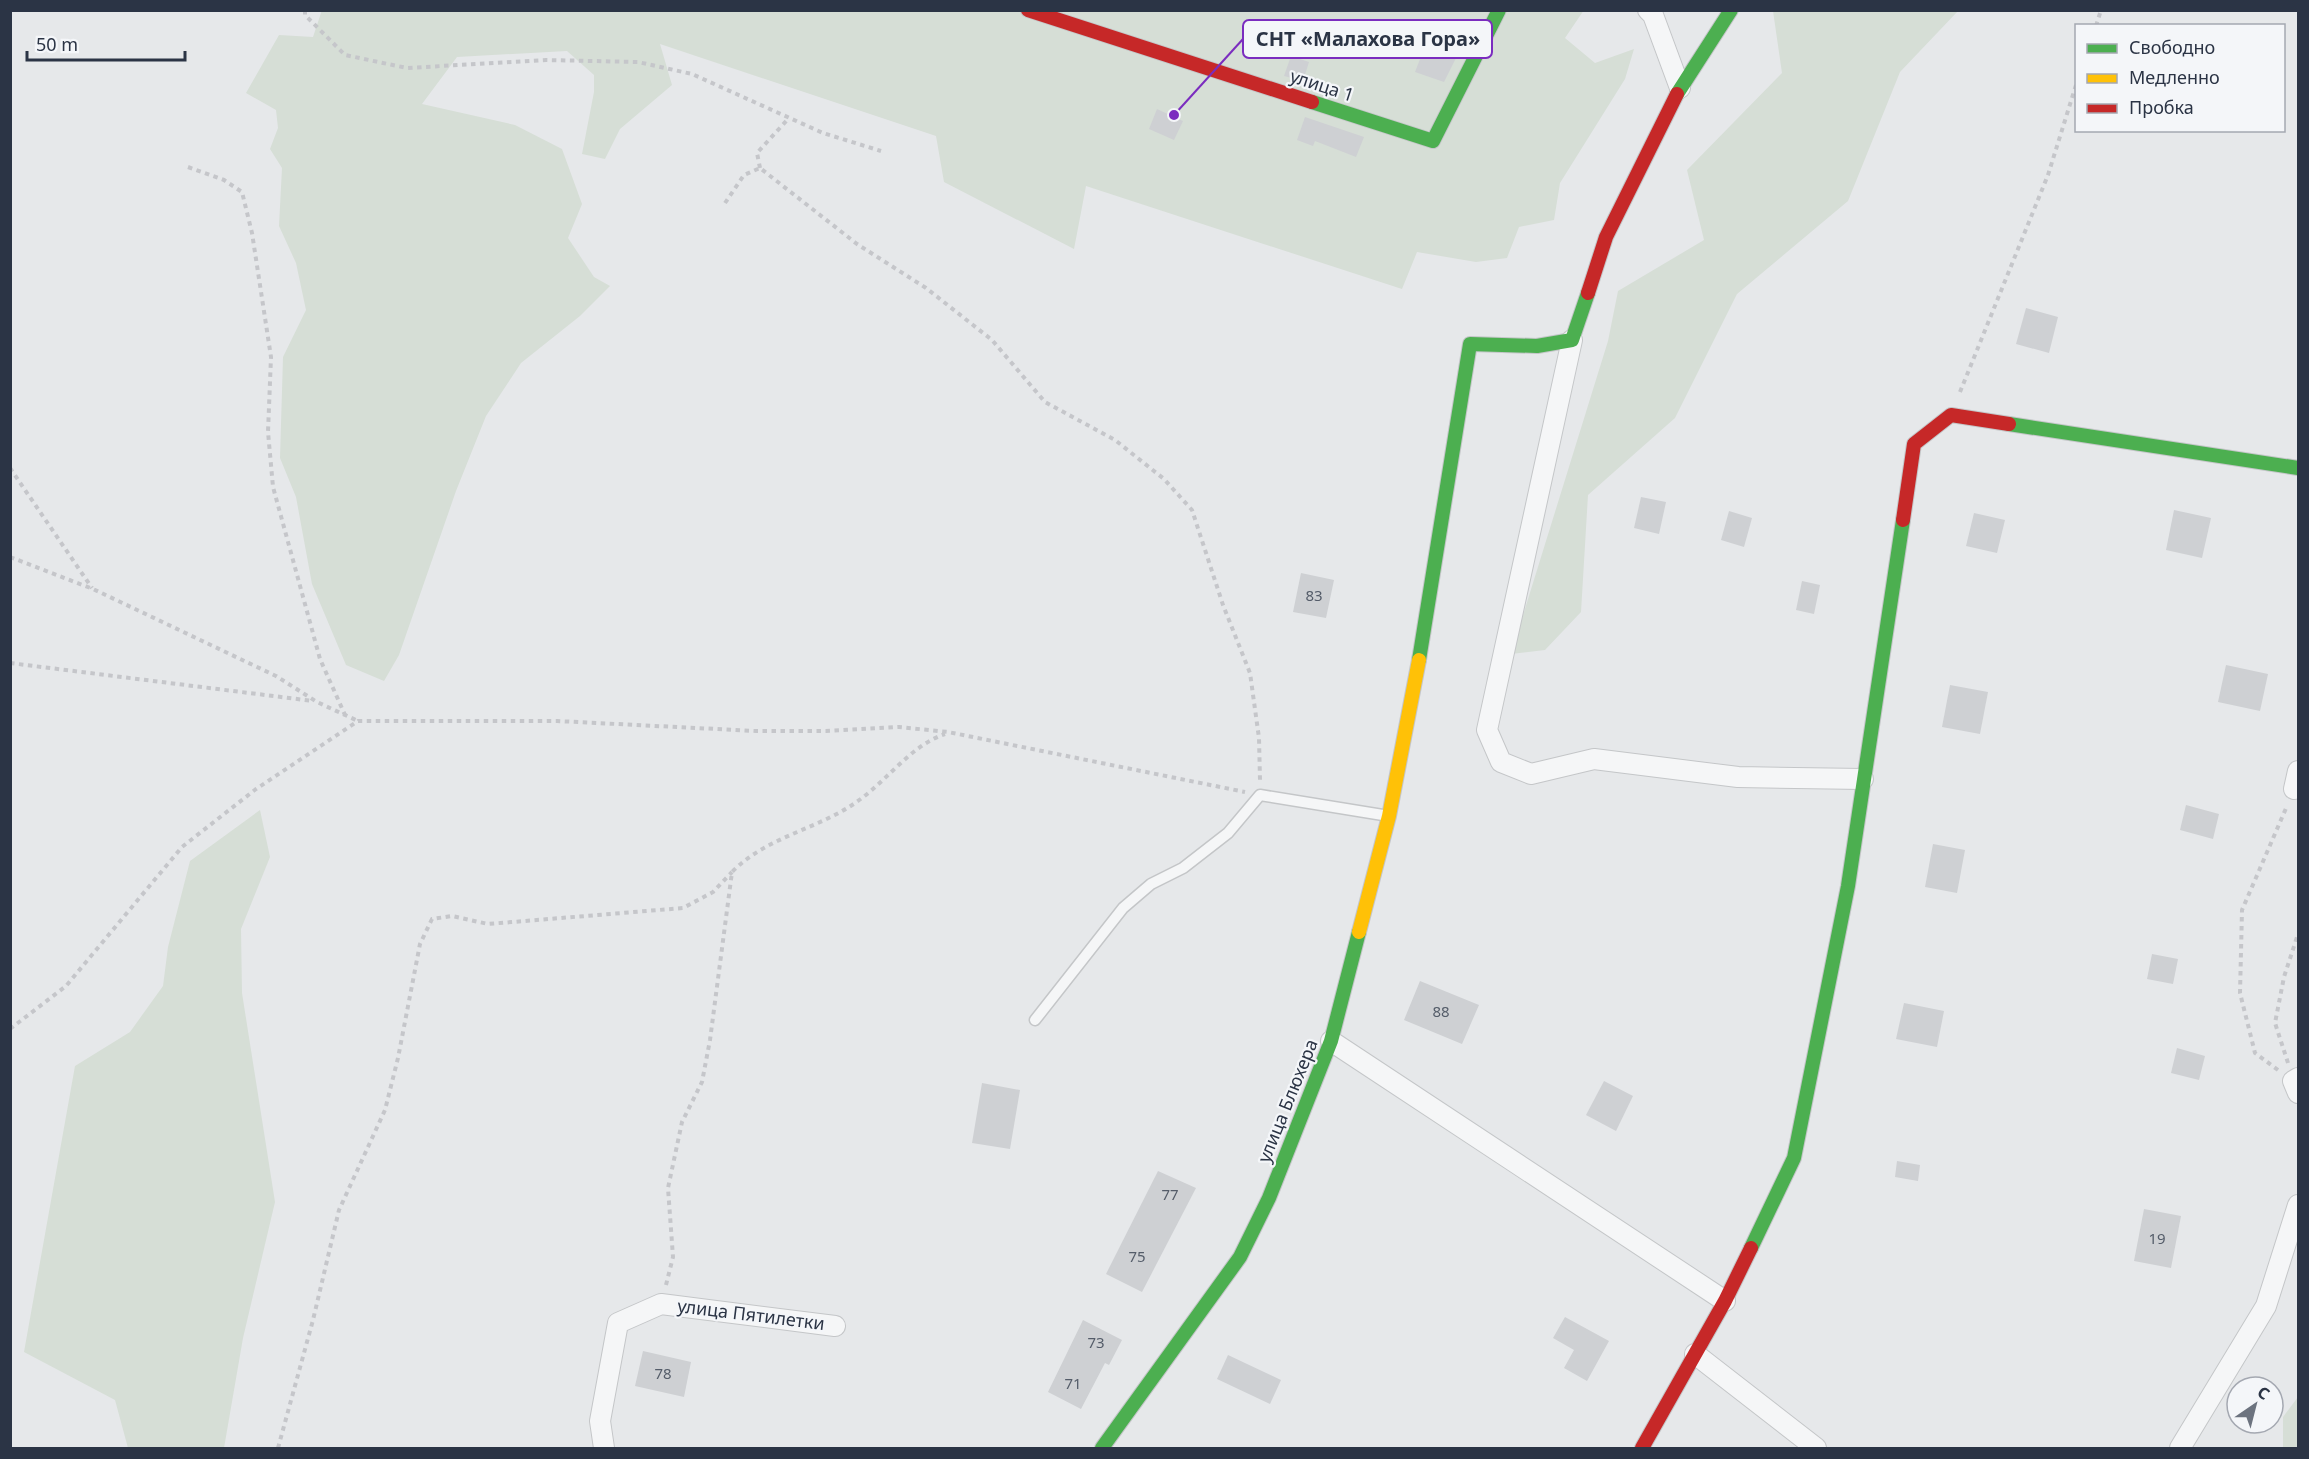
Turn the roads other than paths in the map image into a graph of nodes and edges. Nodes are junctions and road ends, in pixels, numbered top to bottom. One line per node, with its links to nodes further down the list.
1 (1028, 10): 2 (street, улица 1)
2 (1499, 10)
3 (1648, 10): 5 (street)
4 (1731, 10): 5 (street)
5 (1680, 88): 6 (street)
6 (1572, 340): 8 (street); 9 (street, улица Блюхера)
7 (2298, 468): 8 (street)
8 (1863, 779): 13 (street)
9 (1389, 816): 10 (lane); 11 (street, улица Блюхера)
10 (1035, 1020)
11 (1331, 1041): 13 (street); 17 (street, улица Блюхера)
12 (2298, 1205): 20 (street)
13 (1725, 1301): 15 (street)
14 (835, 1326): 16 (street, улица Пятилетки)
15 (1695, 1354): 18 (street); 19 (street)
16 (604, 1449)
17 (1102, 1449)
18 (1642, 1449)
19 (1816, 1449)
20 (2180, 1449)

